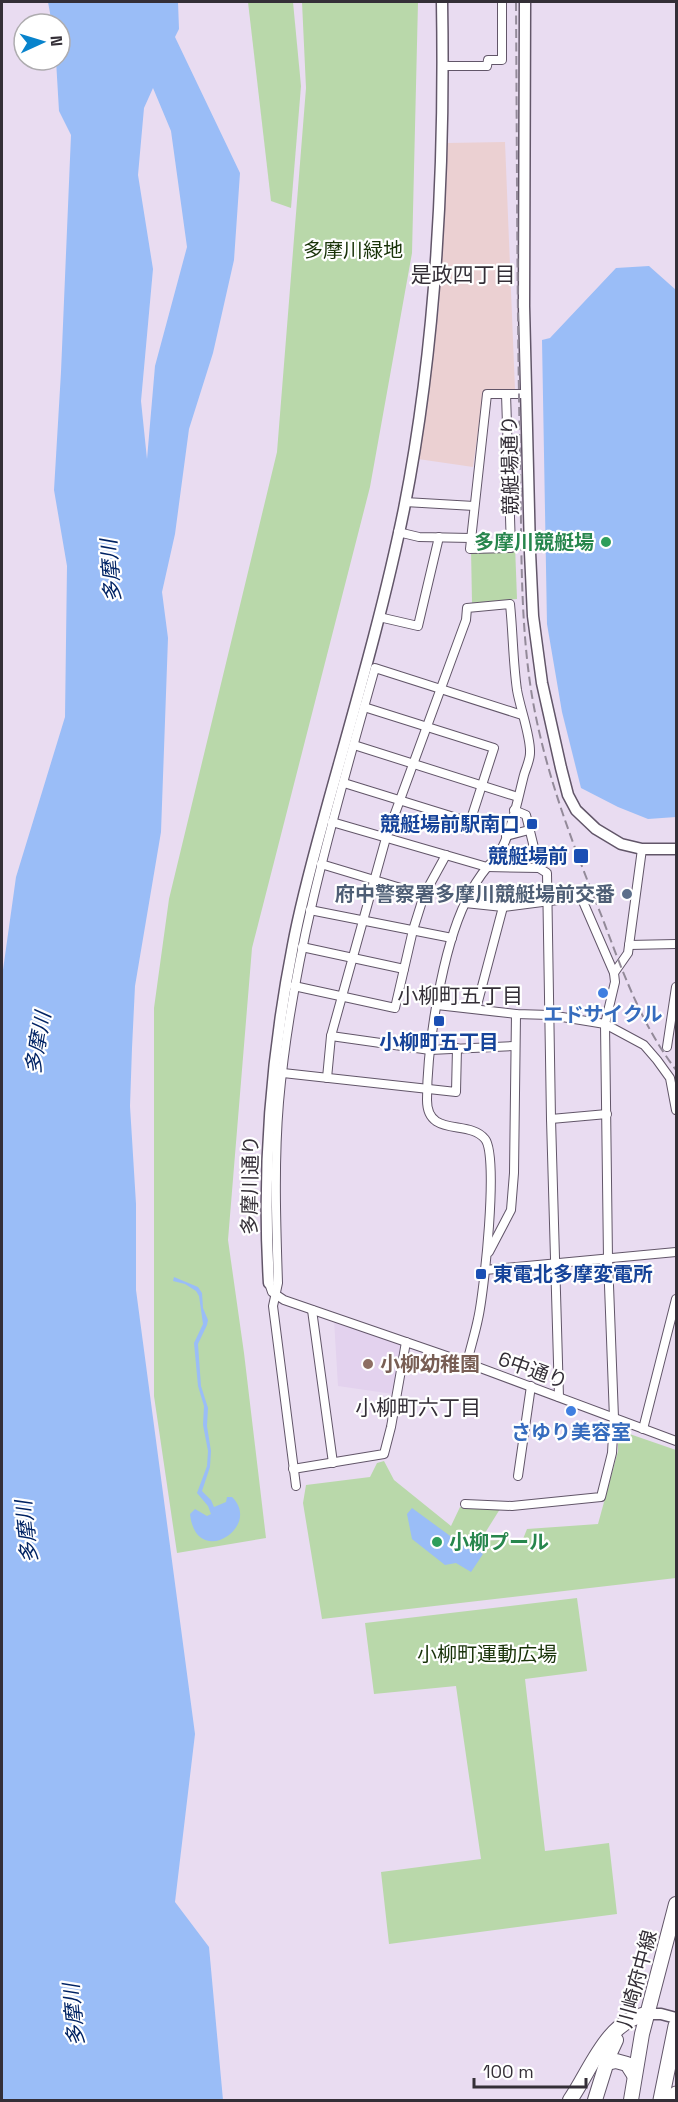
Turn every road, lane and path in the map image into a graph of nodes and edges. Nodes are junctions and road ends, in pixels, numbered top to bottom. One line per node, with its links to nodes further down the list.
1 (442, 2): 4 (street, 多摩川通り)
2 (502, 2): 4 (street)
3 (525, 2): 6 (street, 競艇場通り)
4 (444, 66): 7 (street, 多摩川通り)
5 (506, 394): 6 (street); 8 (street); 11 (street)
6 (526, 394): 28 (street, 競艇場通り)
7 (405, 502): 8 (street); 9 (street, 多摩川通り)
8 (474, 506): 11 (street)
9 (398, 532): 10 (street); 12 (street, 多摩川通り)
10 (439, 537): 11 (street); 12 (street)
11 (471, 538)
12 (379, 617): 63 (street, 多摩川通り)
13 (440, 690): 14 (street); 15 (street); 15 (street); 16 (street)
14 (364, 707): 16 (street); 17 (street)
15 (522, 715): 21 (street)
16 (426, 727): 18 (street); 20 (street)
17 (354, 745): 18 (street); 19 (street)
18 (413, 764): 20 (street); 22 (street)
19 (344, 783): 22 (street); 24 (street)
20 (482, 786): 21 (street); 22 (street)
21 (518, 797): 23 (street)
22 (399, 800): 27 (street)
23 (514, 810): 25 (street); 26 (street)
24 (332, 822): 27 (street); 31 (street)
25 (529, 830): 26 (street); 33 (street)
26 (506, 836): 32 (street)
27 (386, 838): 30 (street); 34 (street)
28 (642, 849): 29 (street, 競艇場通り); 44 (street)
29 (676, 849)
30 (446, 855): 32 (street); 35 (street)
31 (321, 864): 34 (street); 39 (street)
32 (488, 867): 33 (street); 36 (street)
33 (539, 868): 37 (street)
34 (375, 879): 35 (street); 40 (street)
35 (424, 895): 41 (street)
36 (465, 903): 38 (street); 42 (street)
37 (547, 903): 38 (street); 48 (street); 56 (street)
38 (503, 907): 53 (street)
39 (310, 909): 40 (street); 45 (street)
40 (364, 920): 41 (street); 46 (street)
41 (413, 930): 42 (street); 47 (street)
42 (452, 938): 52 (street)
43 (676, 944): 44 (street)
44 (629, 945): 48 (street)
45 (302, 946): 46 (street); 49 (street)
46 (354, 958): 47 (street); 51 (street)
47 (404, 969): 51 (street)
48 (614, 973): 57 (street)
49 (294, 986): 51 (street); 63 (street)
50 (676, 987): 54 (street)
51 (343, 996): 58 (street)
52 (437, 1005): 53 (street); 62 (street)
53 (476, 1009): 55 (street)
54 (675, 1009): 60 (street)
55 (516, 1014): 56 (street); 59 (street)
56 (550, 1015): 57 (street); 68 (street)
57 (605, 1024): 66 (street); 67 (street)
58 (331, 1036): 62 (street); 64 (street)
59 (514, 1046): 61 (street); 70 (street)
60 (667, 1047)
61 (457, 1048): 62 (street); 65 (street)
62 (430, 1050): 65 (street)
63 (278, 1073): 64 (street); 74 (street, 多摩川通り); 75 (street)
64 (327, 1078): 65 (street)
65 (428, 1089): 70 (street)
66 (676, 1110)
67 (607, 1114): 68 (street); 71 (street)
68 (551, 1119): 72 (street)
69 (676, 1252): 71 (street)
70 (487, 1255): 73 (street)
71 (608, 1259): 72 (street); 82 (street)
72 (554, 1265): 73 (street); 81 (street)
73 (485, 1270): 79 (street)
74 (269, 1283): 75 (street, 多摩川通り)
75 (275, 1295): 77 (street, 6中通り); 86 (street)
76 (676, 1299): 83 (street)
77 (312, 1310): 78 (street, 6中通り); 85 (street)
78 (406, 1342): 79 (street, 6中通り); 85 (street)
79 (466, 1363): 80 (street, 6中通り)
80 (531, 1386): 81 (street, 6中通り); 87 (street)
81 (559, 1397): 82 (street, 6中通り)
82 (614, 1418): 83 (street, 6中通り); 89 (street)
83 (643, 1429): 84 (street, 6中通り)
84 (676, 1441)
85 (333, 1463): 86 (street)
86 (293, 1469): 88 (street)
87 (518, 1476)
88 (296, 1486)
89 (465, 1504)
90 (676, 1904): 91 (main road, 川崎府中線)
91 (647, 2014): 92 (street); 94 (main road); 95 (main road, 川崎府中線); 97 (main road)
92 (676, 2018)
93 (676, 2027): 100 (highway)
94 (607, 2063): 95 (main road); 98 (main road)
95 (634, 2075): 99 (main road, 川崎府中線)
96 (676, 2094): 101 (highway)
97 (570, 2100)
98 (595, 2100)
99 (631, 2100)
100 (661, 2100)
101 (675, 2100)

